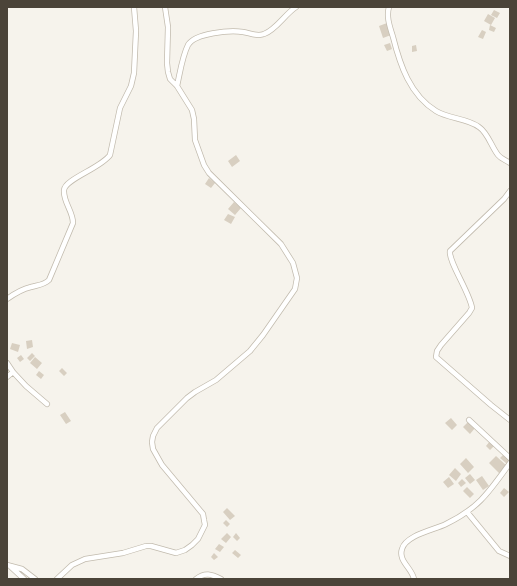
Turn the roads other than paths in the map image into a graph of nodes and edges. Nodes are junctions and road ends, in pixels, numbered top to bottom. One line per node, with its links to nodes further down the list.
1 (134, 7): 8 (street)
2 (166, 7): 5 (street)
3 (296, 7): 5 (street)
4 (389, 7): 6 (street)
5 (177, 86): 22 (street)
6 (510, 164)
7 (510, 191): 14 (street)
8 (7, 299)
9 (7, 363): 10 (street)
10 (13, 372): 11 (street); 12 (street)
11 (7, 377)
12 (47, 404)
13 (469, 420): 15 (street)
14 (510, 420)
15 (510, 458)
16 (510, 463): 17 (street)
17 (467, 512): 18 (street); 25 (street)
18 (510, 556)
19 (8, 566): 20 (street); 21 (street)
20 (24, 579)
21 (35, 579)
22 (58, 579)
23 (196, 579): 24 (street)
24 (221, 579)
25 (414, 579)

